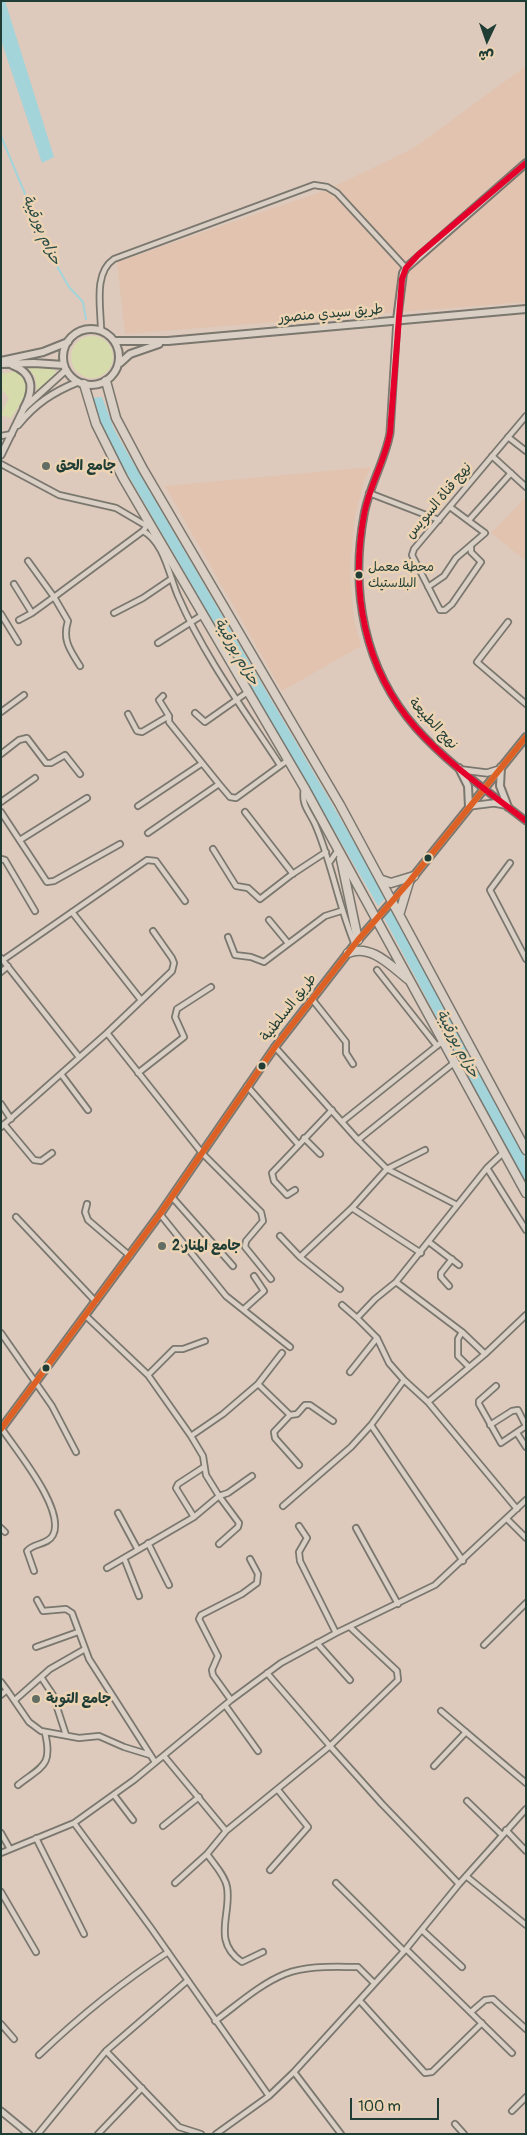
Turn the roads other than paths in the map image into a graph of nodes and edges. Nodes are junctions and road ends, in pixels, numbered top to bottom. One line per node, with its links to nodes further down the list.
1 (526, 163): 2 (main road)
2 (406, 268): 4 (main road); 5 (street)
3 (526, 309): 4 (main road, طريق سيدي منصور)
4 (397, 320): 7 (main road, طريق سيدي منصور); 26 (street, نهج الطبيعة)
5 (101, 330): 6 (main road); 8 (main road)
6 (115, 341): 7 (main road, طريق سيدي منصور); 11 (main road)
7 (168, 341): 11 (main road, طريق سيدي منصور)
8 (68, 342): 9 (main road); 12 (main road)
9 (1, 362): 10 (main road)
10 (11, 364): 12 (main road); 15 (main road)
11 (119, 364): 13 (main road)
12 (65, 368): 14 (main road); 15 (street)
13 (106, 381): 14 (main road); 88 (highway)
14 (81, 383): 17 (street); 30 (highway)
15 (24, 408): 17 (street)
16 (526, 416): 19 (street, نهج قناة السويس)
17 (13, 433): 18 (street); 21 (street)
18 (1, 436)
19 (508, 437): 20 (street); 22 (street, نهج قناة السويس)
20 (526, 451)
21 (1, 455)
22 (492, 456): 24 (street); 27 (street, نهج قناة السويس)
23 (1, 464): 30 (street)
24 (511, 473): 25 (street); 29 (street)
25 (526, 487)
26 (369, 493): 28 (street); 63 (street, نهج الطبيعة)
27 (450, 507): 28 (street, نهج قناة السويس); 29 (street)
28 (439, 520): 36 (street, نهج قناة السويس)
29 (468, 520): 32 (street)
30 (147, 524): 31 (street); 41 (highway)
31 (143, 531): 34 (street); 37 (street)
32 (470, 547): 36 (street); 36 (street, نهج قناة السويس)
33 (28, 561): 37 (street)
34 (170, 579): 39 (street); 44 (street)
35 (14, 584): 38 (street)
36 (428, 587)
37 (54, 597): 38 (street); 47 (street)
38 (32, 613): 42 (street)
39 (114, 613)
40 (1, 614): 45 (street)
41 (204, 614): 44 (street); 48 (highway)
42 (19, 620)
43 (508, 622): 52 (street)
44 (190, 623): 46 (street); 51 (street)
45 (18, 642)
46 (158, 643)
47 (80, 666)
48 (248, 691): 51 (street); 59 (highway)
49 (24, 695): 53 (street)
50 (163, 696): 56 (street)
51 (236, 700): 54 (street); 61 (street)
52 (526, 704)
53 (1, 712)
54 (195, 713)
55 (128, 714): 56 (street)
56 (169, 716): 60 (street)
57 (526, 737): 62 (main road, طريق السلطنية)
58 (1, 754): 64 (street)
59 (288, 760): 61 (street); 67 (highway)
60 (201, 764): 66 (street); 71 (street)
61 (280, 765): 66 (street)
62 (500, 768): 63 (street); 68 (main road, طريق السلطنية); 72 (main road)
63 (460, 769): 68 (street, نهج الطبيعة); 73 (main road)
64 (80, 774)
65 (35, 778): 70 (street)
66 (219, 784): 77 (street)
67 (304, 787): 81 (highway); 82 (street)
68 (484, 788): 72 (street, نهج الطبيعة); 73 (main road, طريق السلطنية)
69 (87, 798): 78 (street)
70 (1, 802)
71 (138, 806)
72 (507, 806): 73 (street); 76 (street, نهج الطبيعة)
73 (469, 807): 87 (main road, طريق السلطنية)
74 (1, 812): 78 (street)
75 (245, 812): 86 (street)
76 (526, 821)
77 (148, 833)
78 (20, 840): 79 (street)
79 (120, 844)
80 (213, 849): 86 (street)
81 (340, 850): 84 (street); 95 (highway); 99 (highway)
82 (326, 852): 84 (street); 86 (street)
83 (1, 859): 91 (street)
84 (329, 863): 92 (street)
85 (510, 863): 102 (street)
86 (293, 874)
87 (411, 879): 88 (highway); 89 (main road, طريق السلطنية); 94 (highway)
88 (382, 880): 89 (highway)
89 (393, 899): 94 (highway); 95 (main road, طريق السلطنية)
90 (185, 901): 93 (street)
91 (35, 911)
92 (342, 911): 99 (street); 100 (street)
93 (72, 912): 104 (street); 112 (street)
94 (400, 914): 133 (highway)
95 (377, 918): 99 (main road, طريق السلطنية); 109 (highway)
96 (269, 920): 100 (street)
97 (152, 931): 112 (street)
98 (228, 937): 100 (street)
99 (356, 942): 103 (main road, طريق السلطنية)
100 (288, 943)
101 (526, 946): 102 (street)
102 (522, 951): 105 (street)
103 (348, 953): 109 (highway); 111 (main road, طريق السلطنية)
104 (2, 959): 106 (street)
105 (526, 959)
106 (8, 966): 108 (street); 117 (street)
107 (377, 970): 115 (street)
108 (1, 972)
109 (412, 982): 114 (highway)
110 (211, 986): 120 (street)
111 (312, 999): 116 (main road, طريق السلطنية); 119 (street)
112 (141, 1000): 113 (street)
113 (107, 1034): 117 (street); 120 (street)
114 (444, 1040): 115 (street); 118 (highway)
115 (437, 1046): 127 (street)
116 (274, 1047): 122 (main road, طريق السلطنية); 125 (street)
117 (79, 1057): 121 (street)
118 (455, 1062): 130 (street); 134 (highway)
119 (353, 1064)
120 (138, 1073): 136 (street)
121 (61, 1074): 124 (street); 126 (street)
122 (247, 1086): 131 (street); 136 (main road, طريق السلطنية)
123 (1, 1104): 126 (street)
124 (88, 1110)
125 (332, 1110): 127 (street); 129 (street)
126 (10, 1119): 128 (street)
127 (343, 1121): 130 (street)
128 (3, 1126): 135 (street)
129 (304, 1138): 131 (street); 137 (street)
130 (358, 1140): 139 (street)
131 (298, 1144): 140 (street)
132 (425, 1150): 139 (street)
133 (526, 1150)
134 (504, 1152): 138 (street); 141 (highway)
135 (52, 1153)
136 (202, 1153): 142 (main road, طريق السلطنية); 158 (street)
137 (320, 1154)
138 (487, 1168): 144 (street); 148 (street)
139 (387, 1169): 144 (street); 145 (street)
140 (294, 1190)
141 (526, 1193)
142 (172, 1197): 146 (main road, طريق السلطنية); 156 (street)
143 (87, 1204): 152 (street)
144 (457, 1205): 150 (street)
145 (352, 1208): 151 (street); 153 (street)
146 (160, 1214): 152 (main road, طريق السلطنية); 164 (street)
147 (16, 1217): 162 (street)
148 (526, 1230)
149 (280, 1236): 153 (street)
150 (429, 1242): 151 (street); 154 (street)
151 (421, 1253): 159 (street)
152 (130, 1256): 162 (main road, طريق السلطنية)
153 (300, 1256): 161 (street)
154 (452, 1259): 155 (street); 160 (street)
155 (460, 1265)
156 (233, 1266)
157 (254, 1276): 164 (street)
158 (271, 1279)
159 (396, 1282): 167 (street); 168 (street)
160 (449, 1286)
161 (340, 1289)
162 (96, 1302): 166 (main road, طريق السلطنية)
163 (342, 1305): 167 (street)
164 (244, 1309): 172 (street)
165 (526, 1315): 174 (street)
166 (86, 1316): 177 (street); 179 (main road, طريق السلطنية)
167 (357, 1318): 170 (street)
168 (462, 1332): 174 (street); 175 (street)
169 (1, 1333): 179 (street)
170 (377, 1338): 176 (street); 178 (street)
171 (205, 1341): 177 (street)
172 (290, 1347)
173 (282, 1353): 180 (street)
174 (485, 1354): 175 (street)
175 (469, 1367): 182 (street)
176 (350, 1372)
177 (148, 1375): 190 (street)
178 (404, 1380): 182 (street); 185 (street)
179 (36, 1382): 188 (main road, طريق السلطنية); 192 (street)
180 (258, 1384): 183 (street); 190 (street)
181 (496, 1386): 186 (street)
182 (428, 1402): 199 (street)
183 (290, 1415): 184 (street); 193 (street)
184 (333, 1421)
185 (371, 1425): 198 (street); 211 (street)
186 (490, 1425): 187 (street); 189 (street)
187 (526, 1426): 189 (street)
188 (1, 1429): 213 (street)
189 (517, 1433): 191 (street)
190 (191, 1436): 194 (street)
191 (526, 1447)
192 (76, 1452)
193 (299, 1465)
194 (204, 1467): 196 (street); 201 (street)
195 (252, 1476): 196 (street)
196 (219, 1496): 201 (street); 207 (street)
197 (526, 1500): 199 (street)
198 (283, 1506)
199 (517, 1509): 202 (street)
200 (118, 1512): 208 (street)
201 (194, 1518): 206 (street)
202 (507, 1519): 205 (street); 211 (street)
203 (300, 1526): 221 (street)
204 (356, 1528): 218 (street)
205 (526, 1538)
206 (148, 1543): 208 (street); 214 (street)
207 (219, 1544)
208 (138, 1550): 209 (street)
209 (124, 1558): 212 (street); 215 (street)
210 (250, 1558): 233 (street)
211 (463, 1561): 218 (street)
212 (107, 1568)
213 (34, 1571)
214 (169, 1584)
215 (140, 1596)
216 (37, 1600): 220 (street)
217 (526, 1603): 223 (street)
218 (398, 1604): 219 (street)
219 (350, 1626): 221 (street); 239 (street)
220 (78, 1632): 224 (street); 225 (street)
221 (336, 1633): 222 (street)
222 (317, 1643): 226 (street); 228 (street)
223 (484, 1645)
224 (36, 1647)
225 (85, 1649): 227 (street); 241 (street)
226 (267, 1673): 233 (street); 239 (street)
227 (41, 1677): 232 (street); 238 (street)
228 (350, 1680)
229 (1, 1682): 230 (street)
230 (7, 1690): 231 (street); 232 (street)
231 (1, 1695)
232 (15, 1700): 236 (street)
233 (231, 1700): 234 (street)
234 (225, 1705): 240 (street); 242 (street)
235 (441, 1711): 237 (street)
236 (46, 1732): 238 (street); 246 (street)
237 (466, 1732): 244 (street); 245 (street)
238 (66, 1735): 241 (street)
239 (330, 1746): 247 (street); 268 (street)
240 (258, 1751)
241 (150, 1755): 243 (street)
242 (164, 1756): 243 (street); 249 (street)
243 (155, 1762): 248 (street)
244 (434, 1766)
245 (526, 1783)
246 (18, 1785)
247 (278, 1790): 256 (street); 264 (street)
248 (114, 1795): 252 (street); 253 (street)
249 (199, 1797): 254 (street); 256 (street)
250 (467, 1801): 258 (street)
251 (526, 1809): 255 (street)
252 (133, 1820)
253 (74, 1823): 259 (street); 275 (street)
254 (163, 1826)
255 (506, 1830): 258 (street); 261 (street)
256 (226, 1831): 263 (street)
257 (1, 1834): 260 (street)
258 (501, 1834): 265 (street)
259 (36, 1838): 260 (street); 272 (street)
260 (10, 1849): 262 (street)
261 (526, 1851)
262 (1, 1853)
263 (207, 1854): 266 (street); 276 (street)
264 (270, 1870)
265 (466, 1876): 268 (street); 270 (street)
266 (175, 1883)
267 (336, 1883): 273 (street)
268 (459, 1884): 271 (street)
269 (1, 1892): 274 (street)
270 (526, 1925)
271 (422, 1930): 273 (street); 277 (street)
272 (84, 1934)
273 (405, 1950): 279 (street); 281 (street)
274 (36, 1952)
275 (168, 1952): 278 (street); 289 (street)
276 (263, 1952)
277 (462, 1967)
278 (188, 1981): 282 (street); 287 (street)
279 (374, 1983): 280 (street); 282 (street)
280 (360, 2001): 283 (street); 290 (street)
281 (471, 2012): 283 (street); 285 (street)
282 (215, 2021): 292 (street)
283 (482, 2023): 288 (street)
284 (1, 2024): 286 (street)
285 (526, 2030)
286 (14, 2039)
287 (106, 2052): 291 (street); 299 (street)
288 (512, 2053)
289 (39, 2055)
290 (294, 2072): 292 (street); 304 (street)
291 (142, 2088): 297 (street); 300 (street)
292 (269, 2096): 303 (street)
293 (526, 2098): 295 (street)
294 (1, 2111): 298 (street)
295 (512, 2111)
296 (455, 2124): 305 (street)
297 (179, 2127): 301 (street); 302 (street)
298 (29, 2134)
299 (38, 2134)
300 (98, 2134)
301 (182, 2134)
302 (201, 2134)
303 (216, 2134)
304 (341, 2134)
305 (464, 2134)

